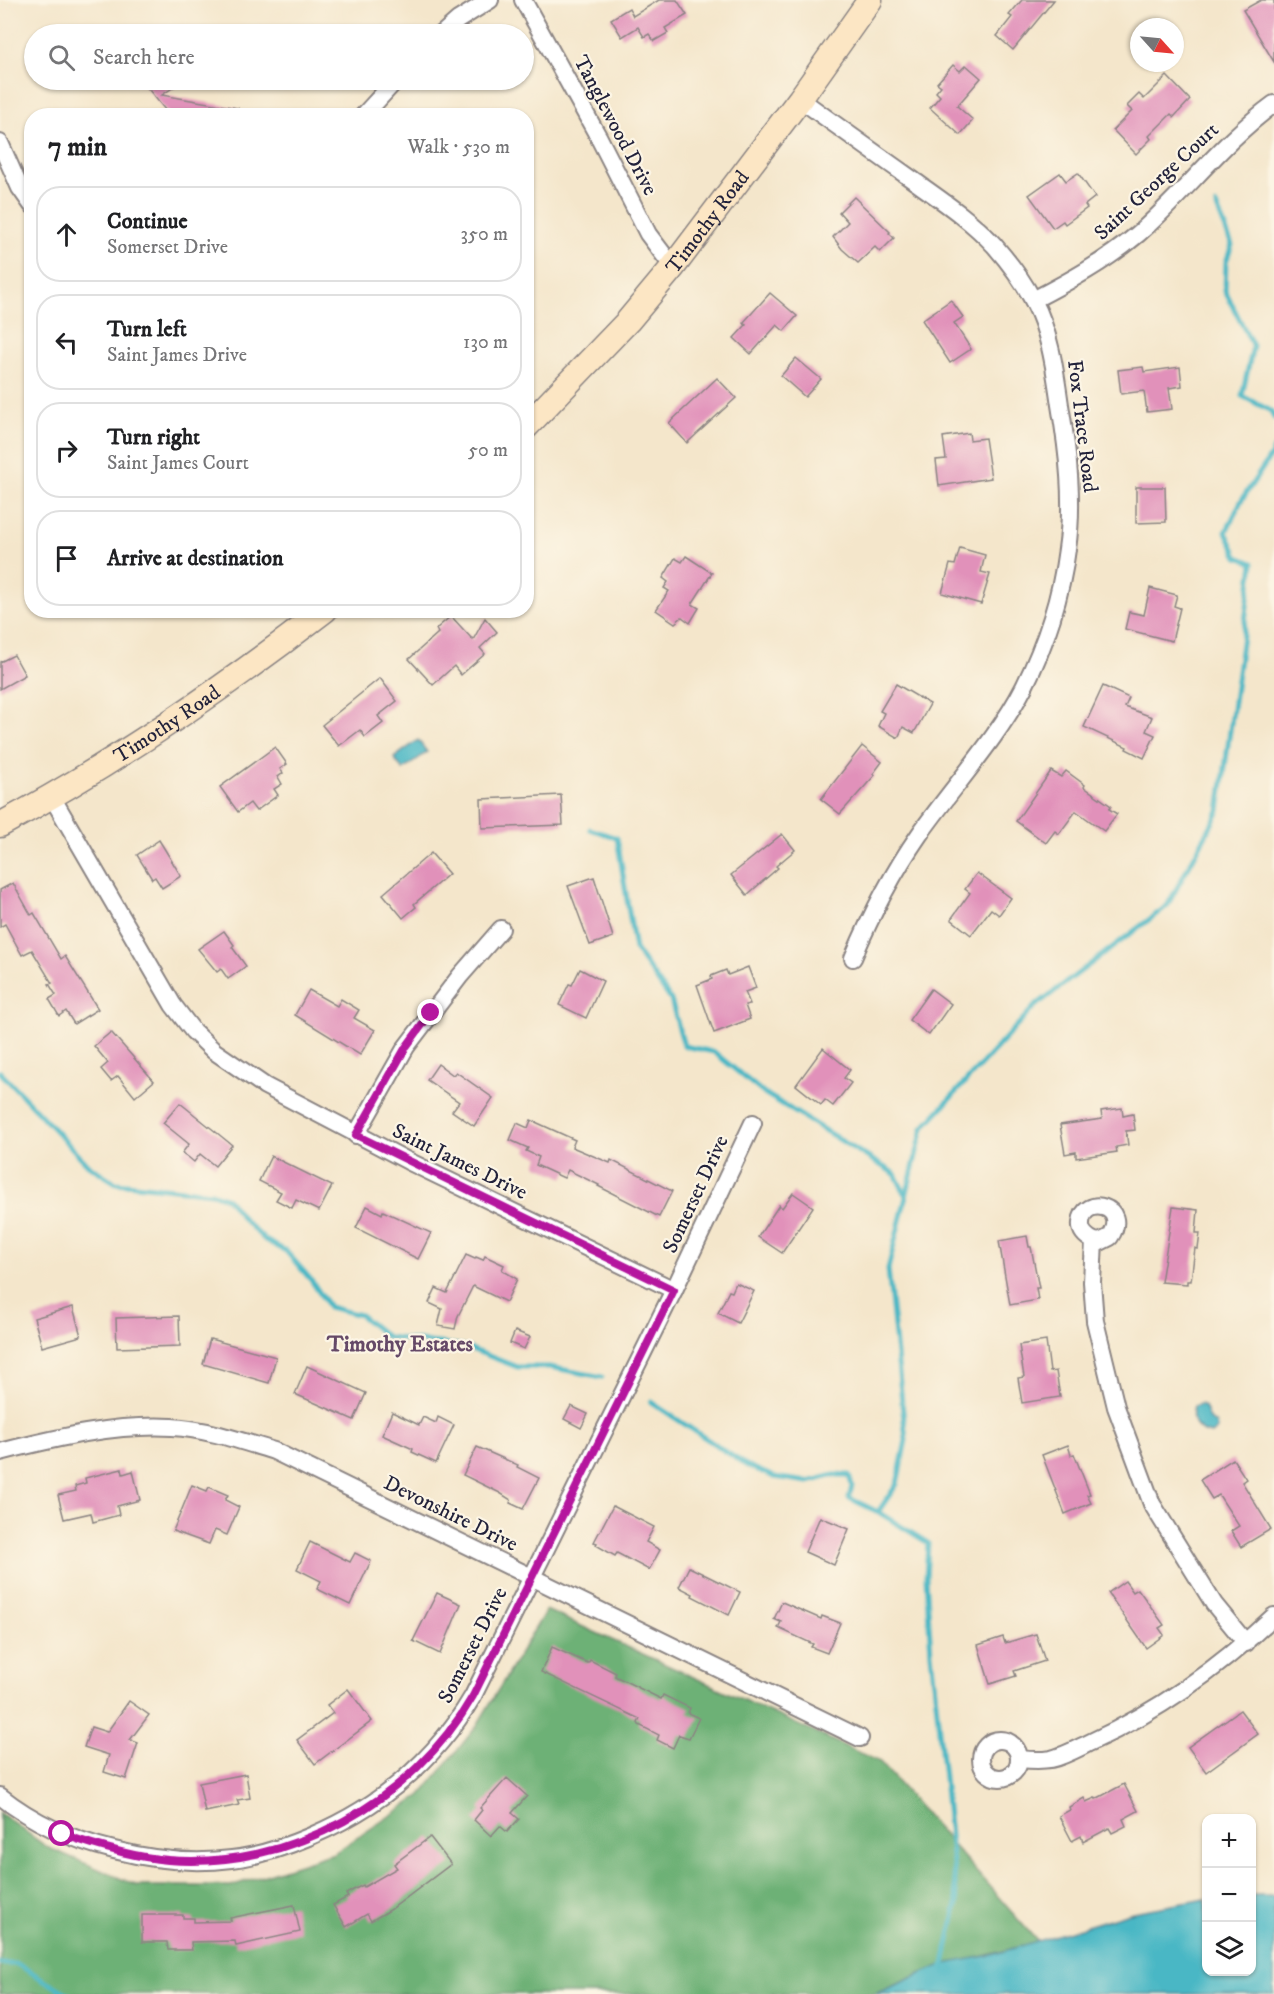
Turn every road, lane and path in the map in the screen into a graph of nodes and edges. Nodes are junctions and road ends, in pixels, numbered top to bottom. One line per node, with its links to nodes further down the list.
1 (490, 0): 4 (street)
2 (523, 0): 11 (street, Tanglewood Drive)
3 (870, 0): 6 (main road, Timothy Road)
4 (453, 24)
5 (387, 90): 8 (street)
6 (800, 99): 11 (main road, Timothy Road); 12 (street, Fox Trace Road)
7 (1274, 104): 12 (street, Saint George Court)
8 (370, 108)
9 (0, 143): 10 (street)
10 (24, 194)
11 (673, 267): 13 (main road, Timothy Road)
12 (1033, 300): 18 (street, Fox Trace Road)
13 (534, 419)
14 (315, 618): 15 (main road, Timothy Road)
15 (52, 797): 16 (main road, Timothy Road); 20 (street, Saint James Drive)
16 (0, 825)
17 (501, 928): 20 (street)
18 (853, 958)
19 (753, 1123): 22 (street, Somerset Drive)
20 (356, 1135): 22 (street, Saint James Drive)
21 (1094, 1241): 26 (street)
22 (674, 1290): 24 (street, Somerset Drive)
23 (0, 1452): 24 (street, Devonshire Drive)
24 (532, 1577): 27 (street, Devonshire Drive); 29 (street, Somerset Drive)
25 (1274, 1616): 26 (street)
26 (1246, 1643): 28 (street)
27 (860, 1738)
28 (1019, 1759)
29 (0, 1796)

